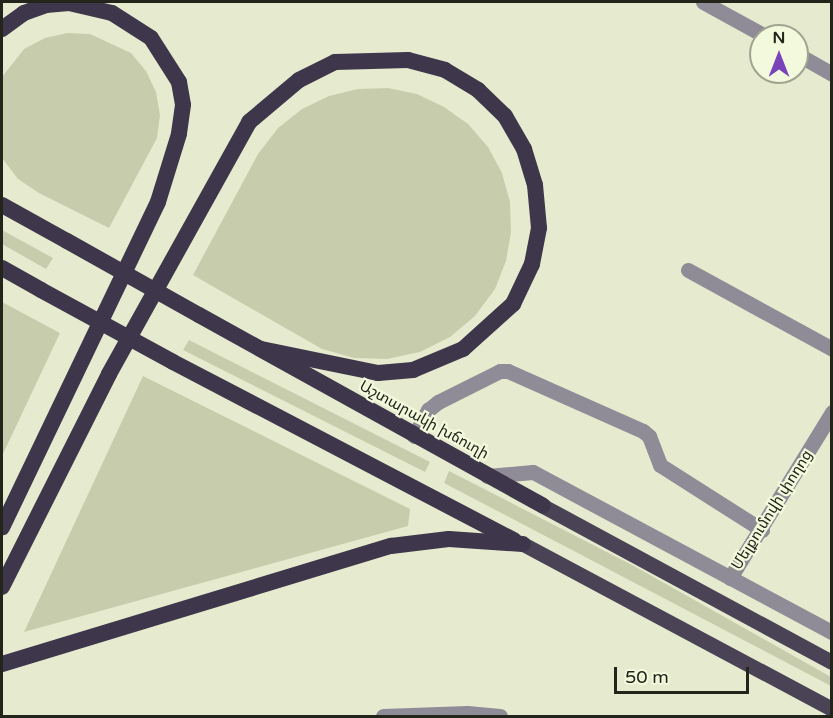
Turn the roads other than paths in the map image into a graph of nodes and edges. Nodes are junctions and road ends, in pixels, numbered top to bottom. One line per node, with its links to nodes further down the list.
1 (703, 2): 2 (street)
2 (749, 27)
3 (2, 29): 15 (highway)
4 (809, 61): 5 (street)
5 (831, 74)
6 (2, 205): 9 (highway, Աշտարակի խճուղի, bridge)
7 (2, 268): 17 (highway, bridge)
8 (688, 270): 10 (street)
9 (261, 349): 12 (highway, Աշտարակի խճուղի); 19 (highway)
10 (831, 349)
11 (831, 412): 16 (street, Մելքումովի փողոց)
12 (414, 436): 13 (highway, Աշտարակի խճուղի); 16 (street)
13 (487, 476): 14 (highway, Աշտարակի խճուղի); 18 (street)
14 (543, 506): 21 (main road, Աշտարակի խճուղի)
15 (2, 527)
16 (762, 530): 18 (street, Մելքումովի փողոց)
17 (523, 544): 22 (highway); 23 (main road)
18 (730, 578): 20 (street)
19 (2, 587)
20 (831, 632)
21 (831, 662)
22 (2, 664)
23 (831, 709)
24 (383, 717): 25 (street)
25 (500, 717)

